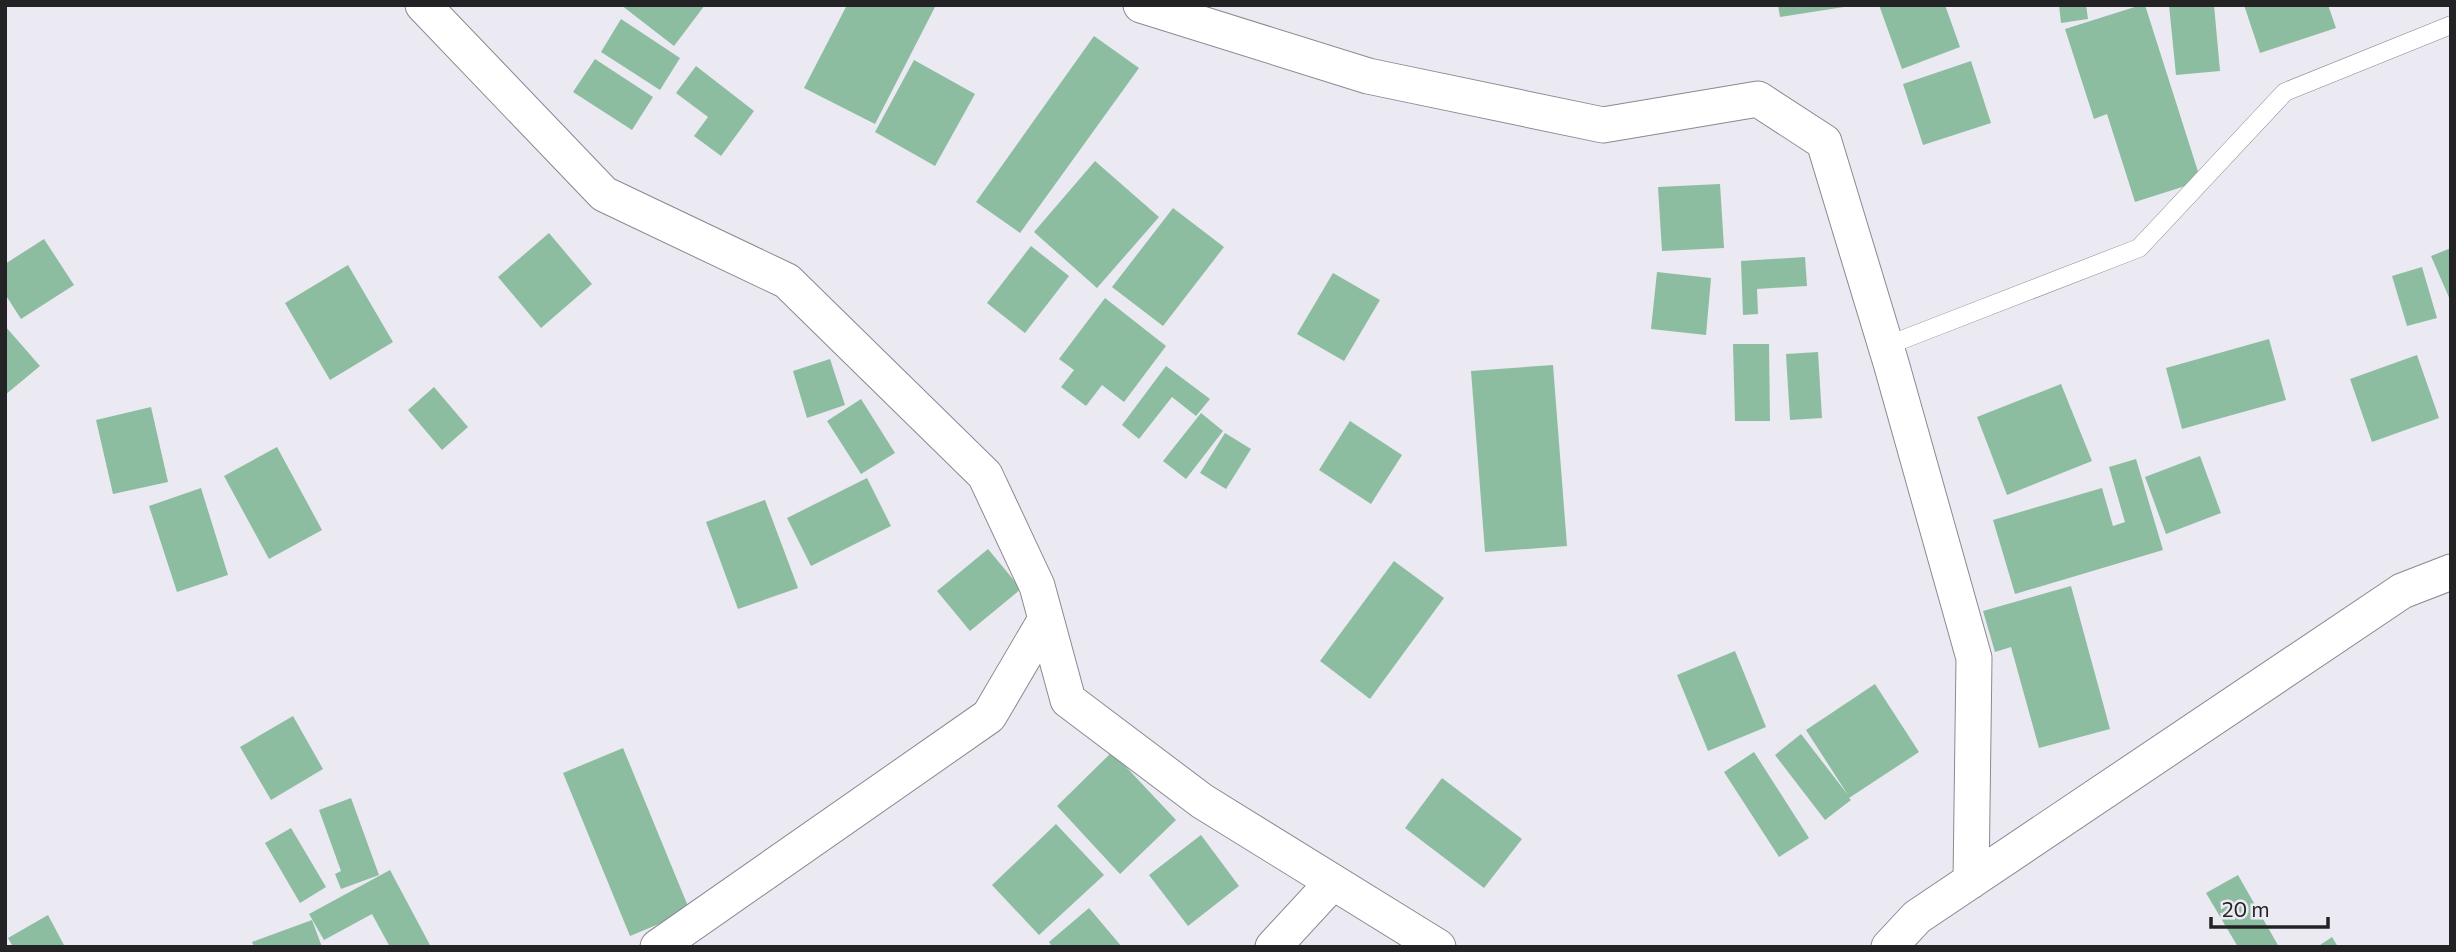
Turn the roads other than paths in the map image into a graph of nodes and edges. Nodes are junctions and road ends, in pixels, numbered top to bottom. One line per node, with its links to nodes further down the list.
1 (424, 5): 6 (street)
2 (1142, 5): 4 (street)
3 (2451, 25): 4 (lane)
4 (1886, 346): 7 (street)
5 (2451, 572): 7 (street)
6 (1046, 619): 8 (street); 9 (street)
7 (1971, 881): 12 (street)
8 (1333, 882): 10 (street); 11 (street)
9 (658, 947)
10 (1273, 947)
11 (1438, 947)
12 (1889, 947)

